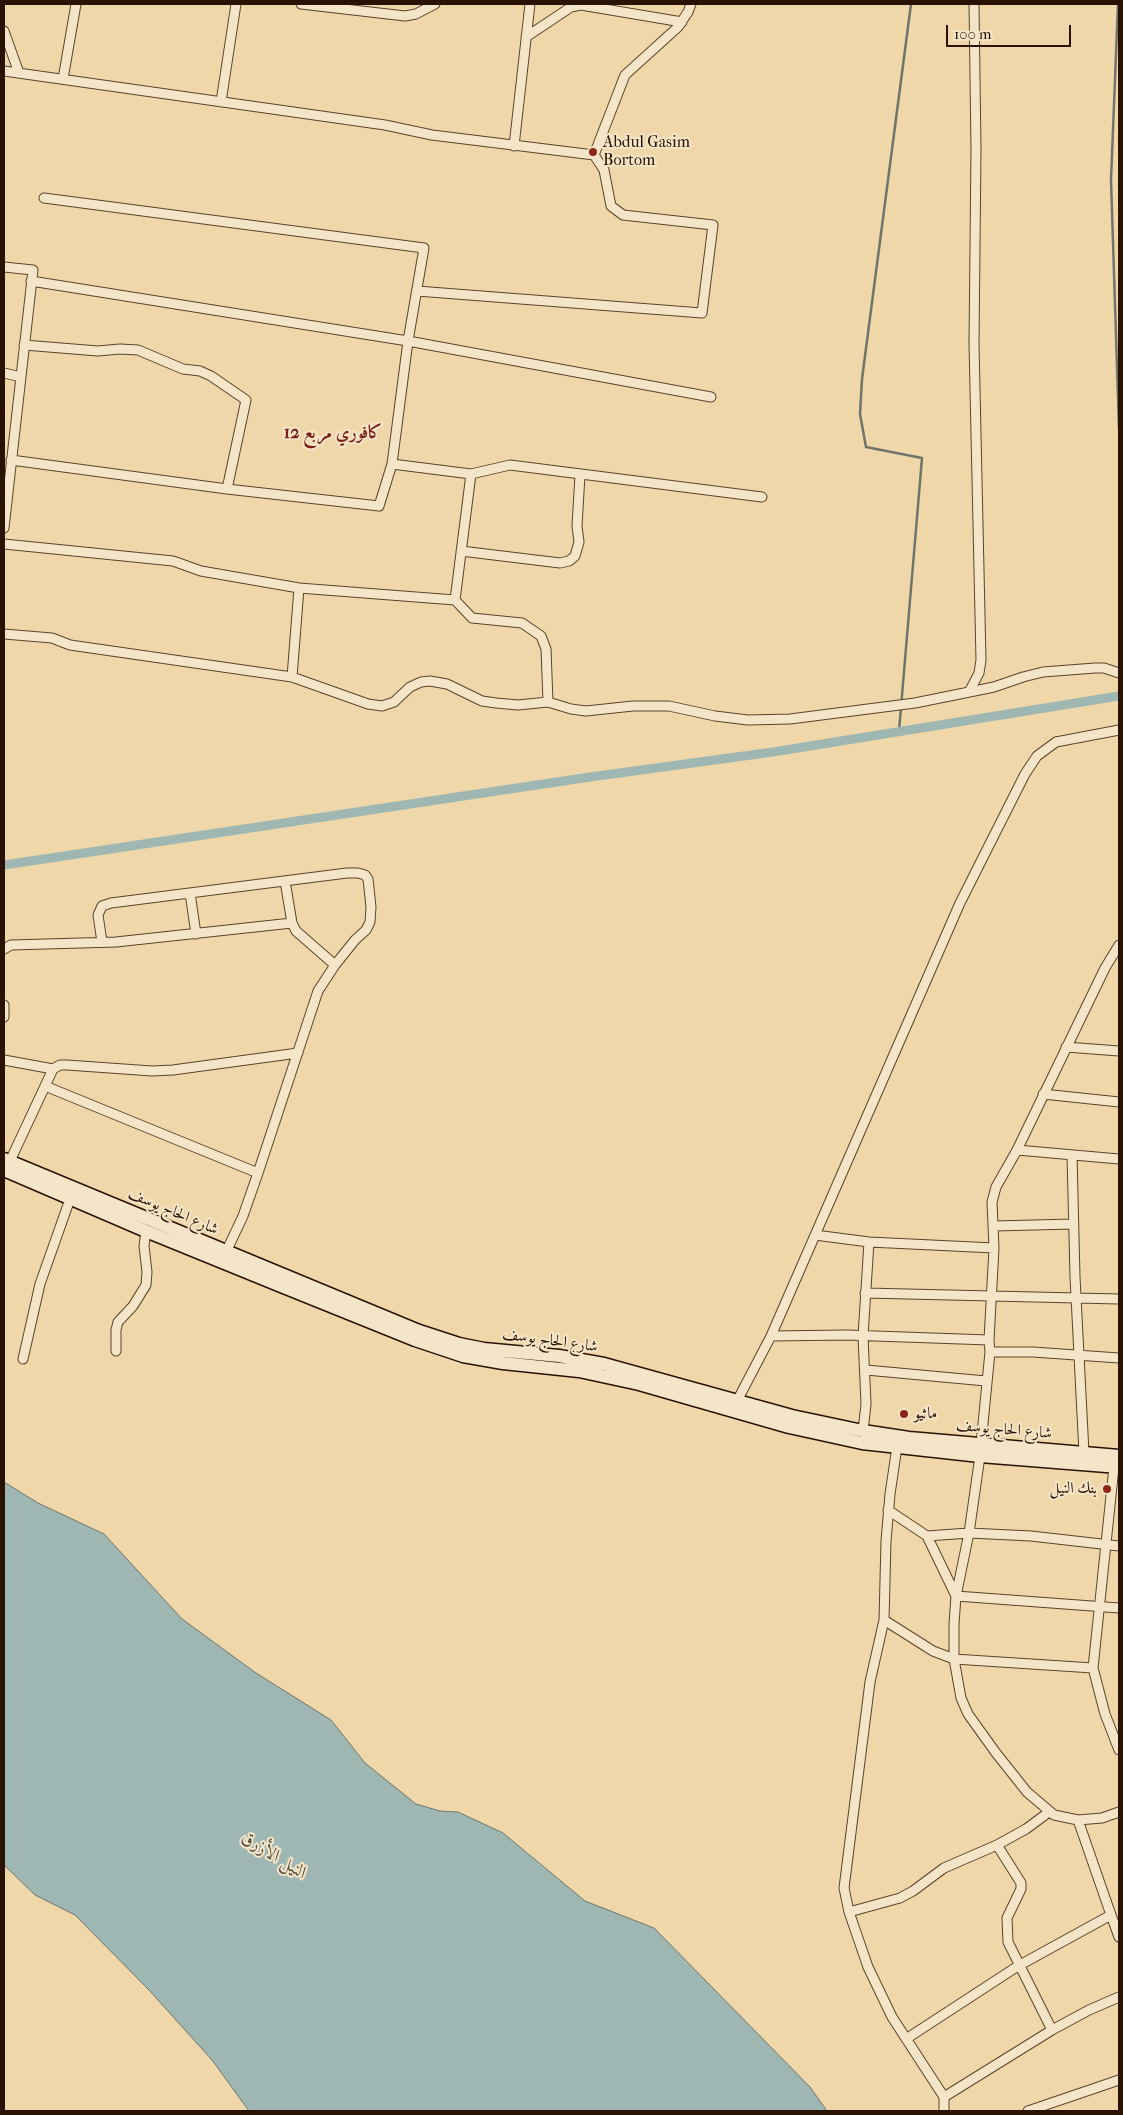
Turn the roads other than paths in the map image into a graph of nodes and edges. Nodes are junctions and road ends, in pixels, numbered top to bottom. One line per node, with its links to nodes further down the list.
1 (76, 4): 13 (street)
2 (236, 4): 14 (street)
3 (301, 4): 4 (street)
4 (435, 4)
5 (530, 4): 10 (street)
6 (691, 4): 8 (street)
7 (974, 4): 40 (street)
8 (682, 22): 10 (street); 16 (street)
9 (4, 31): 12 (street)
10 (526, 37): 15 (street)
11 (4, 71): 12 (street)
12 (19, 73): 13 (street)
13 (63, 79): 14 (street)
14 (221, 102): 15 (street)
15 (514, 146): 16 (street)
16 (594, 155): 20 (street)
17 (44, 198): 20 (street)
18 (4, 267): 19 (street)
19 (32, 281): 21 (street); 22 (street)
20 (416, 291): 21 (street)
21 (408, 341): 25 (street); 27 (street)
22 (24, 345): 24 (street); 30 (street)
23 (4, 373): 24 (street)
24 (21, 377): 26 (street)
25 (711, 397)
26 (11, 460): 30 (street); 32 (street)
27 (392, 464): 28 (street); 30 (street)
28 (471, 474): 29 (street); 34 (street)
29 (580, 475): 31 (street); 34 (street)
30 (227, 489)
31 (762, 497)
32 (4, 528)
33 (4, 544): 35 (street)
34 (461, 551): 36 (street)
35 (299, 588): 36 (street); 39 (street)
36 (455, 600): 41 (street)
37 (4, 634): 39 (street)
38 (1119, 673): 40 (street)
39 (292, 677): 41 (street)
40 (969, 692): 41 (street)
41 (548, 702)
42 (1119, 730): 70 (street)
43 (285, 881): 44 (street); 45 (street); 50 (street)
44 (190, 893): 46 (street); 47 (street)
45 (292, 923): 46 (street); 50 (street)
46 (196, 934): 47 (street)
47 (102, 942): 49 (street)
48 (1119, 944): 53 (street)
49 (4, 949)
50 (335, 965): 55 (street)
51 (4, 1006): 52 (street)
52 (4, 1017)
53 (1066, 1047): 54 (street); 59 (street)
54 (1119, 1051)
55 (298, 1054): 57 (street); 65 (street)
56 (4, 1060): 57 (street)
57 (53, 1069): 58 (street)
58 (45, 1086): 64 (street); 65 (street)
59 (1043, 1094): 60 (street); 61 (street)
60 (1119, 1102)
61 (1017, 1150): 62 (street); 68 (street)
62 (1072, 1155): 63 (street); 67 (street)
63 (1119, 1159)
64 (6, 1163): 66 (main road, شارع الحاج يوسف); 73 (main road, شارع الحاج يوسف)
65 (258, 1173): 73 (street)
66 (70, 1199): 69 (main road, شارع الحاج يوسف); 85 (street)
67 (1073, 1224): 68 (street); 76 (street)
68 (994, 1226): 72 (street)
69 (146, 1232): 81 (street); 90 (main road, شارع الحاج يوسف)
70 (814, 1235): 71 (street); 78 (street)
71 (870, 1242): 72 (street); 74 (street)
72 (994, 1248): 75 (street)
73 (226, 1252): 88 (main road, شارع الحاج يوسف)
74 (865, 1293): 75 (street); 79 (street)
75 (992, 1295): 76 (street); 80 (street)
76 (1077, 1298): 77 (street); 83 (street)
77 (1119, 1299)
78 (771, 1336): 79 (street); 88 (street)
79 (863, 1336): 80 (street); 86 (street)
80 (988, 1340): 82 (street)
81 (116, 1351)
82 (990, 1352): 83 (street); 87 (street)
83 (1080, 1354): 84 (street); 92 (street)
84 (1119, 1358)
85 (23, 1359)
86 (866, 1370): 87 (street); 89 (street)
87 (986, 1381): 91 (street)
88 (737, 1400): 89 (main road, شارع الحاج يوسف)
89 (863, 1432): 91 (main road, شارع الحاج يوسف)
90 (898, 1447): 91 (main road, شارع الحاج يوسف); 94 (street)
91 (980, 1450): 92 (main road, شارع الحاج يوسف); 93 (main road, شارع الحاج يوسف); 95 (street)
92 (1084, 1453): 93 (main road, شارع الحاج يوسف)
93 (1118, 1463): 97 (street)
94 (888, 1510): 96 (street); 102 (street)
95 (969, 1532): 96 (street); 97 (street); 99 (street)
96 (927, 1536): 99 (street)
97 (1107, 1545): 98 (street); 100 (street)
98 (1119, 1546)
99 (956, 1596): 100 (street); 103 (street)
100 (1101, 1606): 101 (street); 104 (street)
101 (1119, 1608)
102 (884, 1620): 103 (street); 110 (street)
103 (954, 1659): 104 (street); 106 (street)
104 (1093, 1668): 105 (street)
105 (1118, 1746)
106 (1049, 1812): 108 (street); 109 (street)
107 (1119, 1812): 108 (street)
108 (1078, 1820): 111 (street)
109 (997, 1845): 110 (street); 113 (street)
110 (849, 1912): 116 (street)
111 (1111, 1914): 112 (street); 113 (street)
112 (1119, 1938)
113 (1018, 1966): 115 (street); 116 (street)
114 (1119, 1997): 115 (street)
115 (1052, 2030): 118 (street)
116 (906, 2039): 118 (street)
117 (1119, 2080): 120 (street)
118 (944, 2097): 119 (street)
119 (944, 2111)
120 (1028, 2111)

